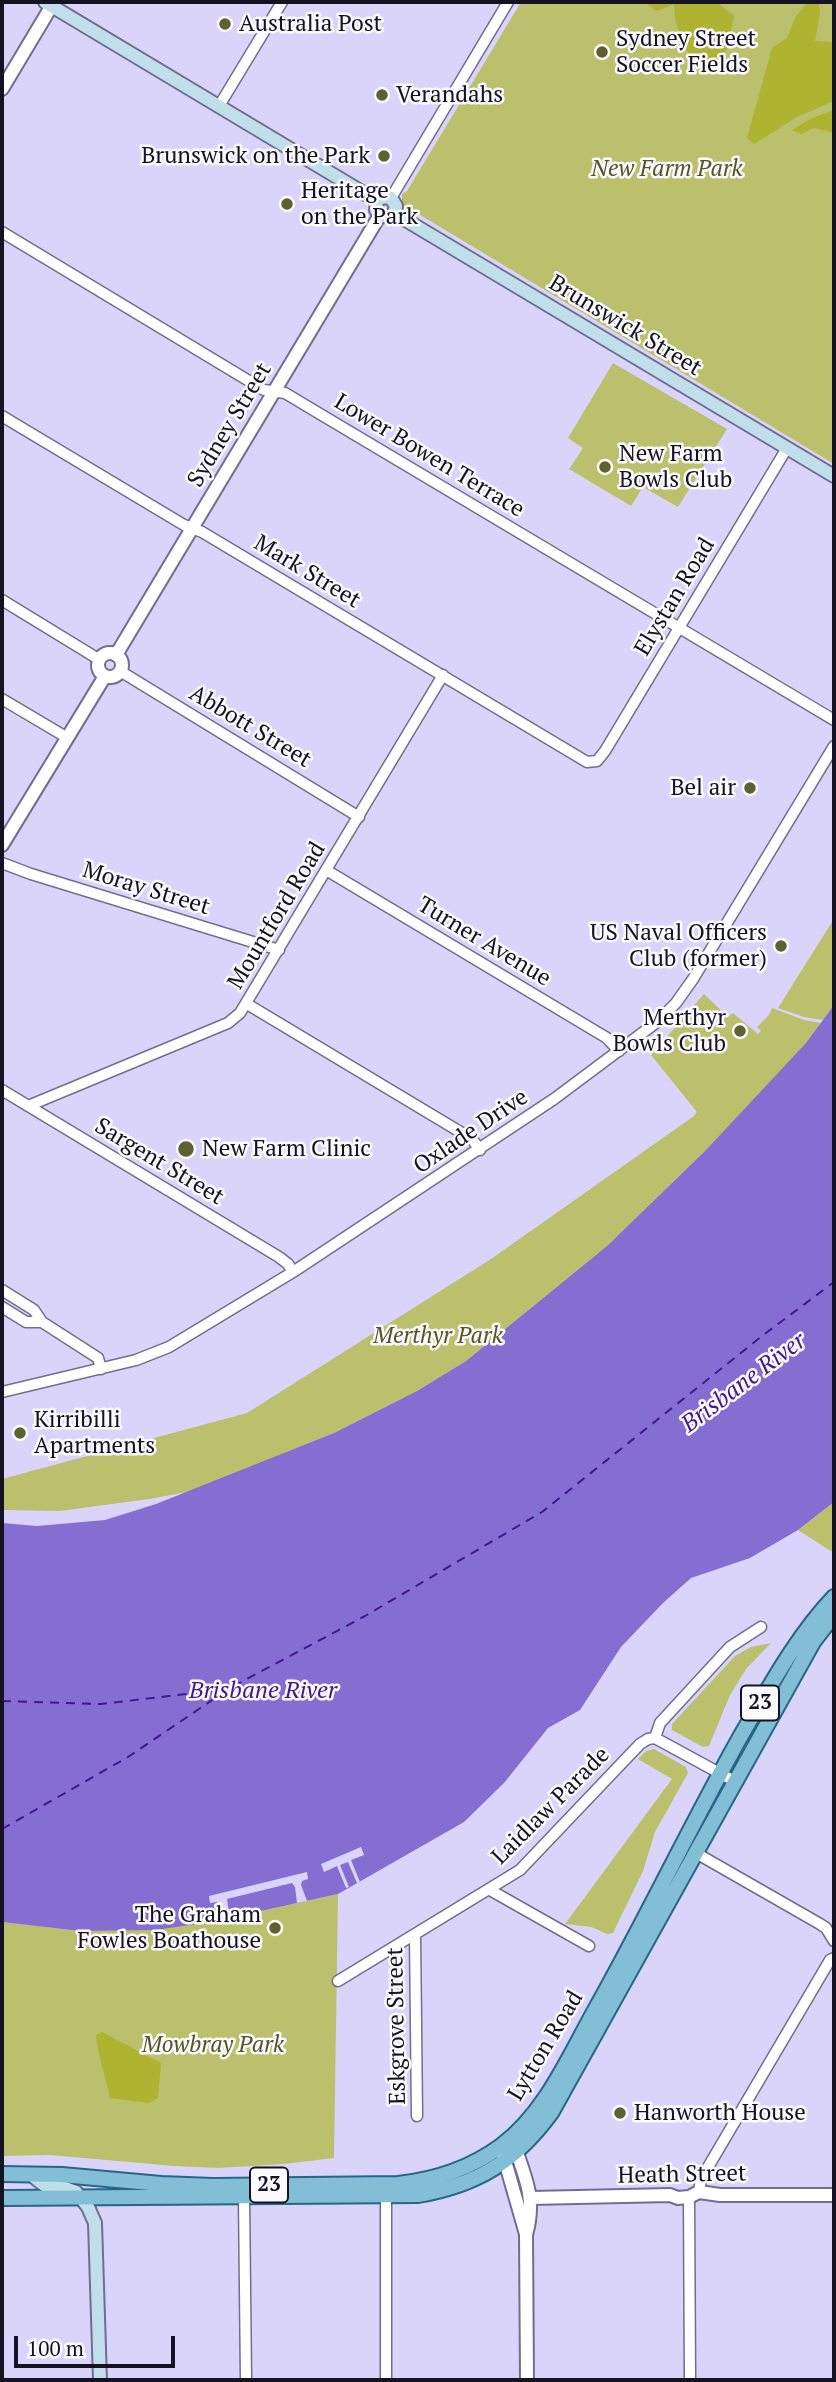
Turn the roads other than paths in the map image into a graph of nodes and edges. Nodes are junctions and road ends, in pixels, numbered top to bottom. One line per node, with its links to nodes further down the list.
1 (282, 2): 5 (street)
2 (508, 2): 6 (street)
3 (50, 3): 4 (street); 5 (main road)
4 (2, 89)
5 (219, 106): 7 (main road)
6 (391, 198): 7 (main road); 8 (main road)
7 (377, 201): 9 (main road)
8 (394, 213): 9 (main road); 13 (main road, Brunswick Street)
9 (380, 215): 11 (street, Sydney Street)
10 (2, 232): 11 (street, Lower Bowen Terrace)
11 (275, 391): 15 (street, Sydney Street); 17 (street, Lower Bowen Terrace)
12 (2, 416): 15 (street, Mark Street)
13 (787, 448): 14 (main road, Brunswick Street); 17 (street, Elystan Road)
14 (834, 476)
15 (193, 529): 18 (street, Sydney Street); 21 (street, Mark Street)
16 (2, 600): 19 (street)
17 (679, 628): 24 (street, Lower Bowen Terrace); 27 (street, Elystan Road)
18 (116, 656): 19 (street); 20 (street)
19 (100, 660): 22 (street)
20 (120, 671): 22 (street); 28 (street, Abbott Street)
21 (443, 675): 27 (street, Mark Street); 28 (street, Mountford Road)
22 (105, 676): 25 (street)
23 (2, 699): 25 (street)
24 (834, 720)
25 (66, 737): 29 (street)
26 (834, 746): 34 (street, Oxlade Drive)
27 (593, 762)
28 (359, 817): 31 (street, Mountford Road)
29 (2, 845)
30 (2, 863): 32 (street, Moray Street)
31 (326, 870): 32 (street, Mountford Road); 34 (street, Turner Avenue)
32 (279, 950): 33 (street, Mountford Road)
33 (247, 1004): 36 (street, Mountford Road); 37 (street)
34 (619, 1051): 37 (street, Oxlade Drive)
35 (2, 1090): 36 (street, Sargent Street)
36 (28, 1106): 38 (street, Sargent Street)
37 (480, 1150): 38 (street, Oxlade Drive)
38 (293, 1272): 42 (street, Oxlade Drive)
39 (2, 1290): 41 (street)
40 (2, 1307): 41 (street)
41 (42, 1322): 42 (street)
42 (101, 1369): 43 (street, Oxlade Drive)
43 (2, 1392)
44 (834, 1597): 48 (main road, Lytton Road / 23)
45 (834, 1615): 49 (main road, Lytton Road / 23)
46 (761, 1627): 47 (street, Laidlaw Parade)
47 (655, 1738): 48 (street); 51 (street, Laidlaw Parade)
48 (720, 1773): 49 (street); 58 (main road, Lytton Road / 23)
49 (736, 1782): 50 (main road, Lytton Road / 23)
50 (696, 1853): 53 (street); 59 (main road, Lytton Road / 23)
51 (490, 1890): 52 (street, Laidlaw Parade); 54 (street)
52 (415, 1934): 56 (street, Laidlaw Parade); 57 (street, Eskgrove Street)
53 (834, 1941)
54 (589, 1946)
55 (834, 1958): 62 (street)
56 (338, 1981)
57 (417, 2116)
58 (501, 2146): 59 (street); 61 (main road, Lytton Road / 23)
59 (511, 2157): 66 (main road, Lytton Road / 23); 68 (street); 69 (street)
60 (2, 2174): 61 (main road, Lytton Road / 23)
61 (30, 2174): 64 (main road)
62 (694, 2194): 63 (street, Heath Street); 68 (street, Heath Street); 74 (street)
63 (834, 2195)
64 (82, 2197): 65 (main road, Lytton Road / 23); 67 (main road, Lytton Road / 23); 70 (main road)
65 (244, 2197): 66 (main road, Lytton Road / 23); 71 (street)
66 (386, 2197): 72 (street)
67 (2, 2198)
68 (531, 2198): 69 (street)
69 (526, 2235): 73 (street)
70 (100, 2380)
71 (246, 2380)
72 (386, 2380)
73 (527, 2380)
74 (690, 2380)

